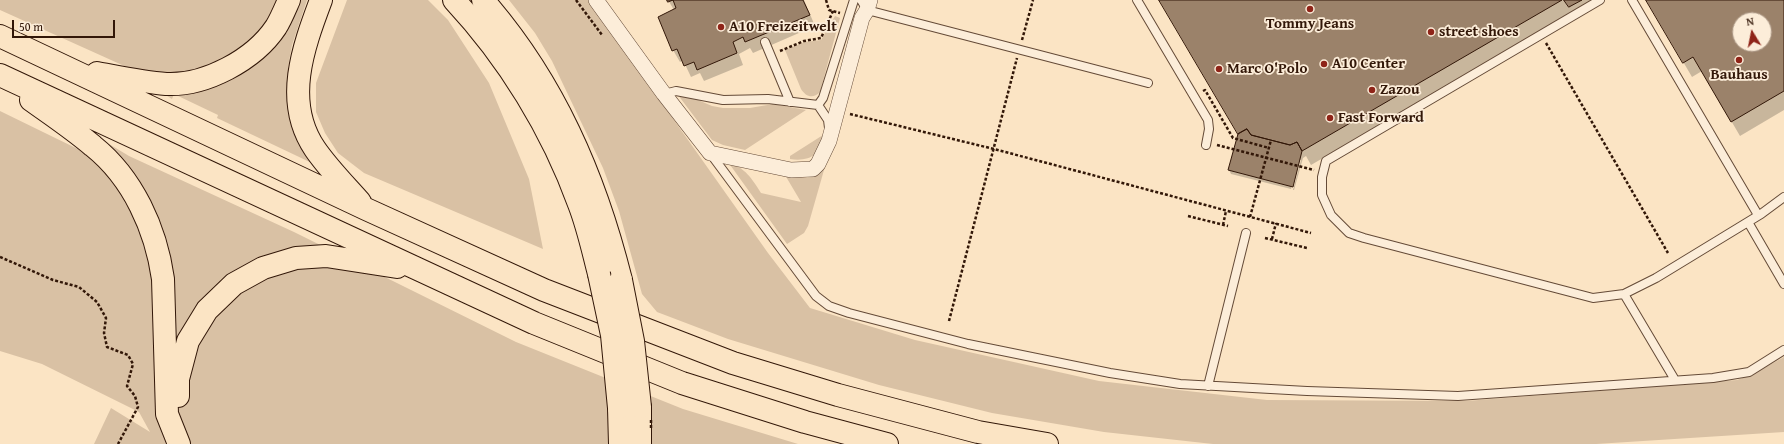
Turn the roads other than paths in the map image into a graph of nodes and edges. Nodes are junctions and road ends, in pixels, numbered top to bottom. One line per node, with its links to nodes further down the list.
1 (289, 0): 13 (main road)
2 (321, 0): 23 (main road)
3 (454, 0): 33 (main road, bridge)
4 (483, 0): 33 (main road, bridge)
5 (596, 0): 16 (street)
6 (854, 0): 18 (lane)
7 (1137, 0): 20 (lane)
8 (1600, 0): 29 (lane)
9 (1632, 0): 24 (lane)
10 (866, 3): 15 (lane); 19 (street)
11 (0, 36): 13 (main road)
12 (765, 42): 17 (lane)
13 (71, 69): 23 (main road)
14 (0, 76): 27 (main road); 34 (main road)
15 (1148, 83)
16 (664, 94): 17 (lane); 21 (street)
17 (790, 102): 18 (lane)
18 (818, 105): 19 (lane)
19 (829, 141): 21 (street)
20 (1206, 145)
21 (710, 153): 32 (lane)
22 (1784, 197): 24 (lane)
23 (366, 209): 38 (main road)
24 (1758, 215): 25 (lane)
25 (1748, 222): 28 (lane); 29 (lane)
26 (1246, 233): 32 (lane)
27 (424, 272): 34 (main road); 37 (main road)
28 (1784, 284)
29 (1624, 294): 31 (lane)
30 (1784, 350): 31 (lane)
31 (1675, 380): 32 (lane)
32 (1208, 386)
33 (630, 408): 35 (main road); 36 (main road)
34 (179, 444)
35 (620, 444)
36 (640, 444)
37 (887, 444)
38 (1047, 444)

